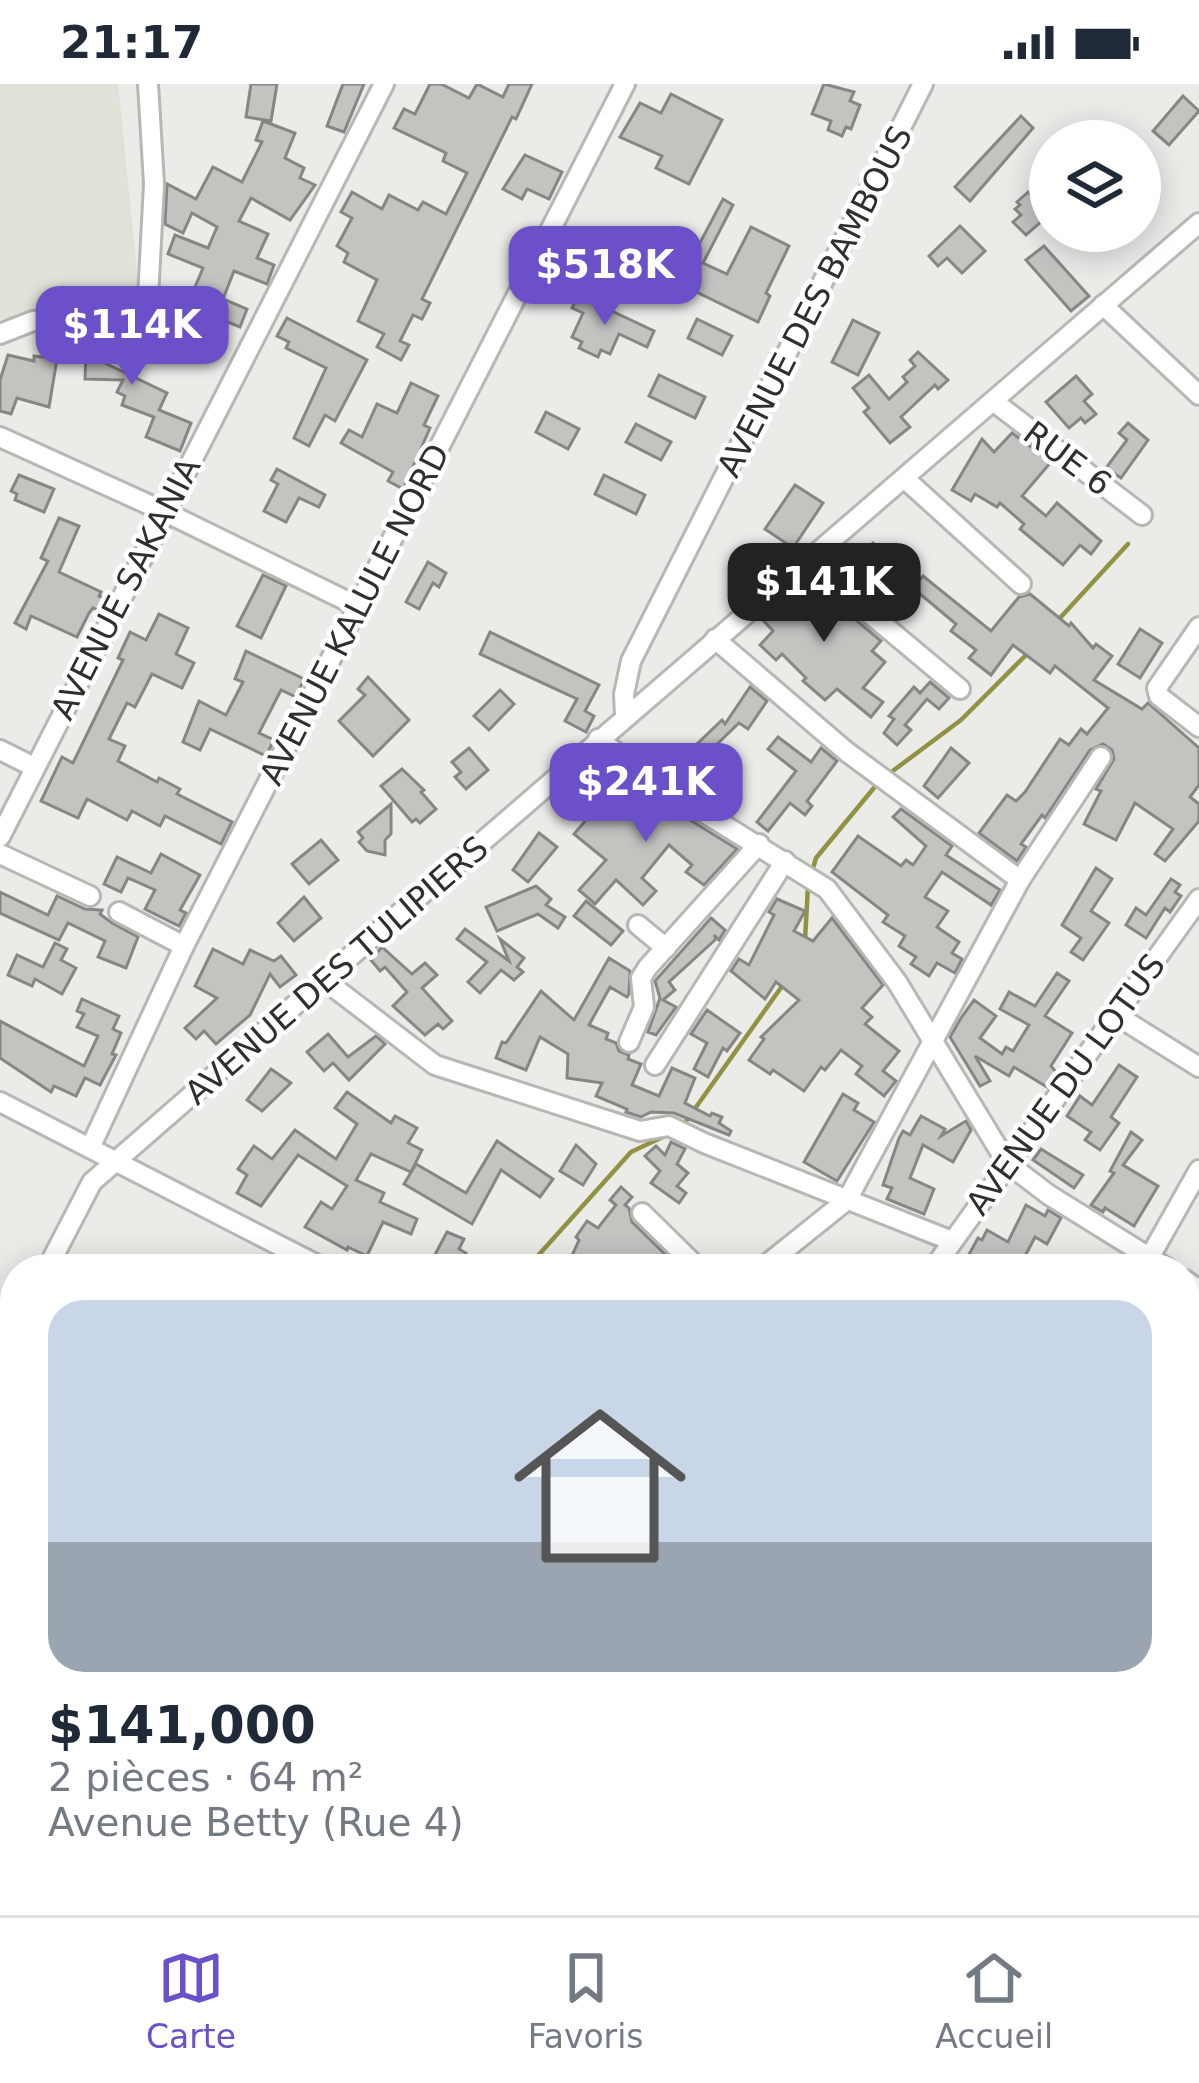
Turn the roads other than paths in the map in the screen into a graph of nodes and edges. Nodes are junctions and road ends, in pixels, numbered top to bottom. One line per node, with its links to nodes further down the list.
1 (148, 84): 7 (street)
2 (384, 84): 12 (street, AVENUE SAKANIA)
3 (625, 84): 16 (street, AVENUE KALULE NORD)
4 (923, 84): 20 (street, AVENUE DES BAMBOUS)
5 (1199, 223): 6 (street, AVENUE DES TULIPIERS)
6 (1103, 305): 8 (street); 9 (street, AVENUE DES TULIPIERS)
7 (0, 334)
8 (1199, 395)
9 (993, 401): 11 (street, AVENUE DES TULIPIERS); 13 (street, RUE 6)
10 (0, 437): 12 (street)
11 (904, 478): 14 (street, AVENUE DES TULIPIERS); 15 (street)
12 (164, 511): 16 (street); 25 (street, AVENUE SAKANIA)
13 (1142, 515)
14 (808, 562): 18 (street, AVENUE DES TULIPIERS); 19 (street)
15 (1021, 584)
16 (357, 606): 35 (street, AVENUE KALULE NORD)
17 (1199, 627): 21 (street)
18 (716, 639): 20 (street, AVENUE DES TULIPIERS); 30 (street)
19 (960, 688)
20 (625, 715): 22 (street, AVENUE DES TULIPIERS)
21 (1199, 727)
22 (598, 739): 27 (street); 37 (street, AVENUE DES TULIPIERS)
23 (0, 750): 25 (street)
24 (1101, 757): 30 (street)
25 (34, 767): 26 (street, AVENUE SAKANIA)
26 (0, 837)
27 (759, 844): 29 (street); 36 (street)
28 (0, 854): 31 (street)
29 (799, 869): 39 (street); 41 (street)
30 (1020, 880): 39 (street)
31 (90, 896)
32 (1199, 899): 38 (street, AVENUE DU LOTUS)
33 (119, 912): 35 (street)
34 (638, 925): 36 (street)
35 (184, 946): 44 (street, AVENUE KALULE NORD)
36 (666, 948): 40 (street)
37 (323, 980): 45 (street, AVENUE DES TULIPIERS); 48 (street)
38 (1116, 1015): 42 (street); 46 (street, AVENUE DU LOTUS)
39 (934, 1039): 46 (street); 48 (street)
40 (629, 1042)
41 (655, 1065)
42 (1199, 1067)
43 (0, 1102): 44 (street)
44 (90, 1148): 45 (street)
45 (116, 1162): 51 (street, AVENUE DES TULIPIERS); 52 (street)
46 (1006, 1162): 50 (street, AVENUE DU LOTUS); 56 (street)
47 (1199, 1170): 57 (street)
48 (847, 1200): 50 (street); 54 (street)
49 (642, 1213): 53 (street)
50 (952, 1241): 55 (street, AVENUE DU LOTUS)
51 (54, 1254)
52 (296, 1254)
53 (683, 1254)
54 (779, 1254)
55 (943, 1254)
56 (1133, 1254)
57 (1151, 1254)

